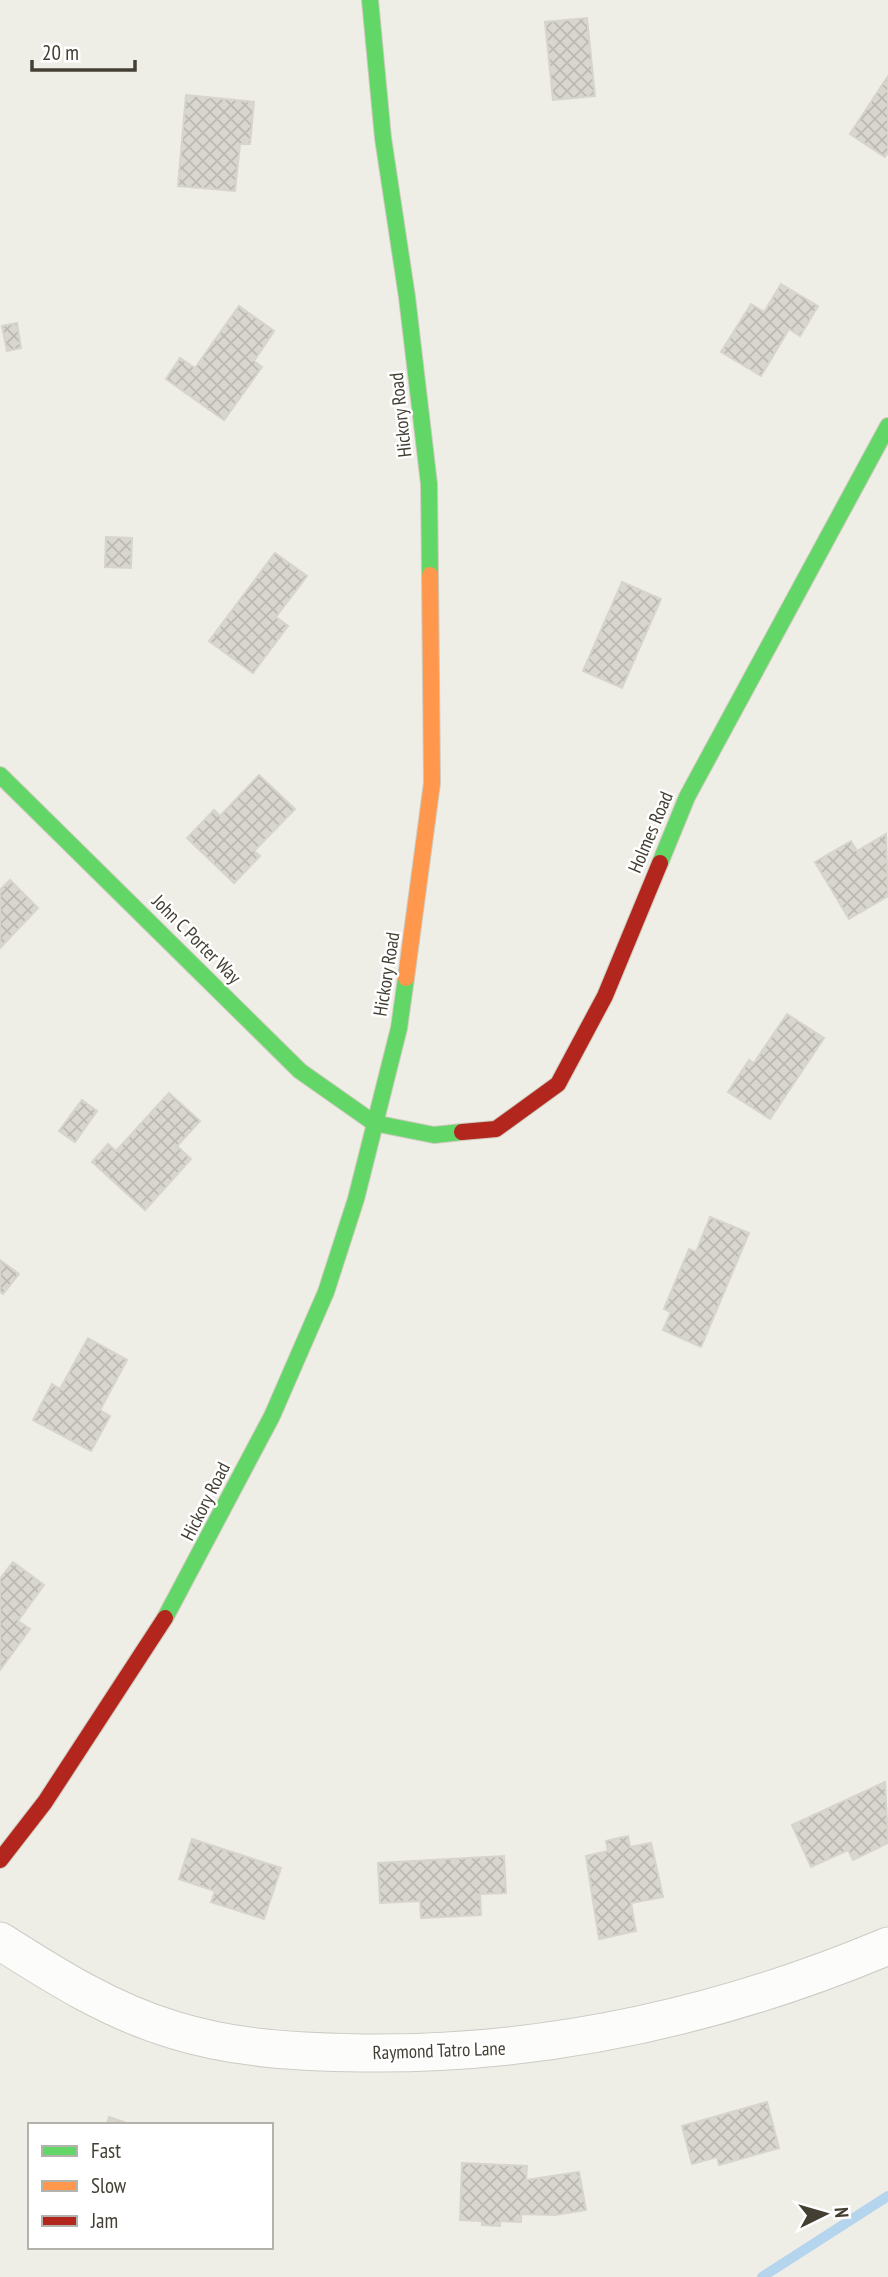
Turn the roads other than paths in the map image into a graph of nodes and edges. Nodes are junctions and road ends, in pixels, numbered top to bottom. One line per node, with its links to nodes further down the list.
1 (370, 0): 4 (main road, Hickory Road)
2 (888, 426): 4 (main road, Holmes Road)
3 (0, 775): 4 (main road, John C Porter Way)
4 (374, 1123): 5 (main road, Hickory Road)
5 (0, 1860)
6 (0, 1941): 7 (street, Raymond Tatro Lane)
7 (888, 1946)

